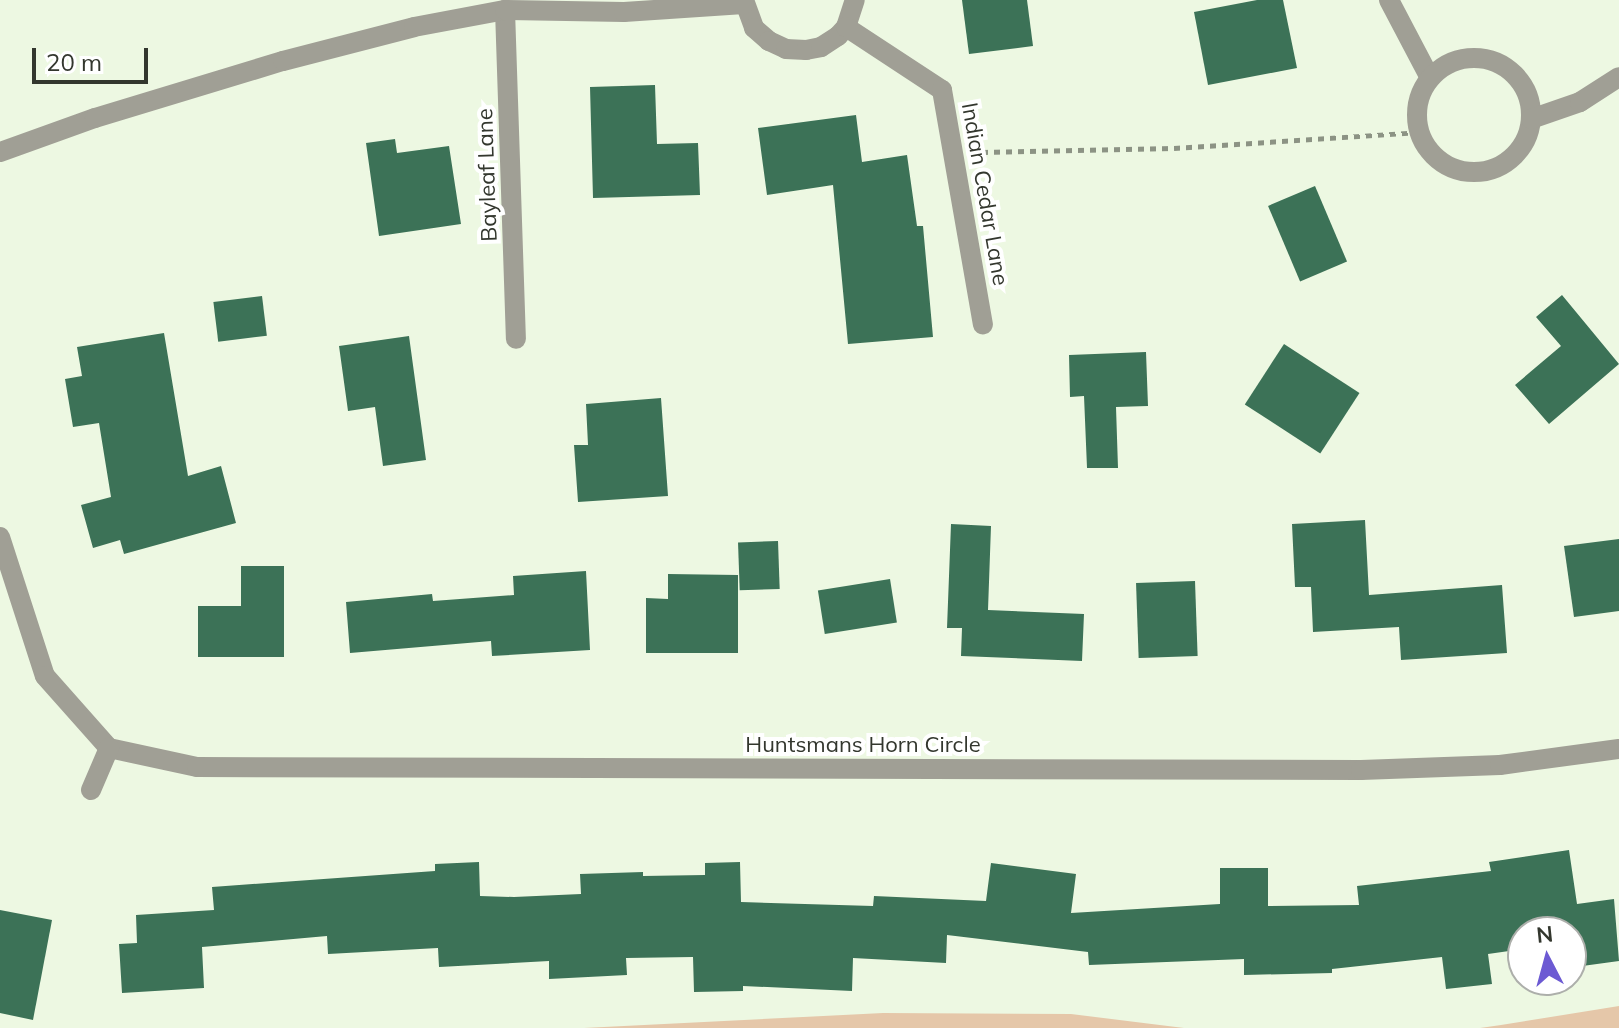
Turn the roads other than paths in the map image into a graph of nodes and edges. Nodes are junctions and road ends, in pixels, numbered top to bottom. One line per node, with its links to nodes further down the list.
1 (855, 0): 5 (street)
2 (1389, 0): 7 (street)
3 (744, 2): 4 (street); 5 (street)
4 (505, 10): 9 (street); 11 (street, Bayleaf Lane)
5 (846, 27): 10 (street, Indian Cedar Lane)
6 (1619, 77): 8 (street)
7 (1430, 78): 8 (street); 8 (street)
8 (1531, 119)
9 (0, 152)
10 (983, 324)
11 (516, 339)
12 (0, 537): 13 (street)
13 (109, 748): 14 (street, Huntsmans Horn Circle); 15 (street)
14 (1619, 749)
15 (91, 790)

